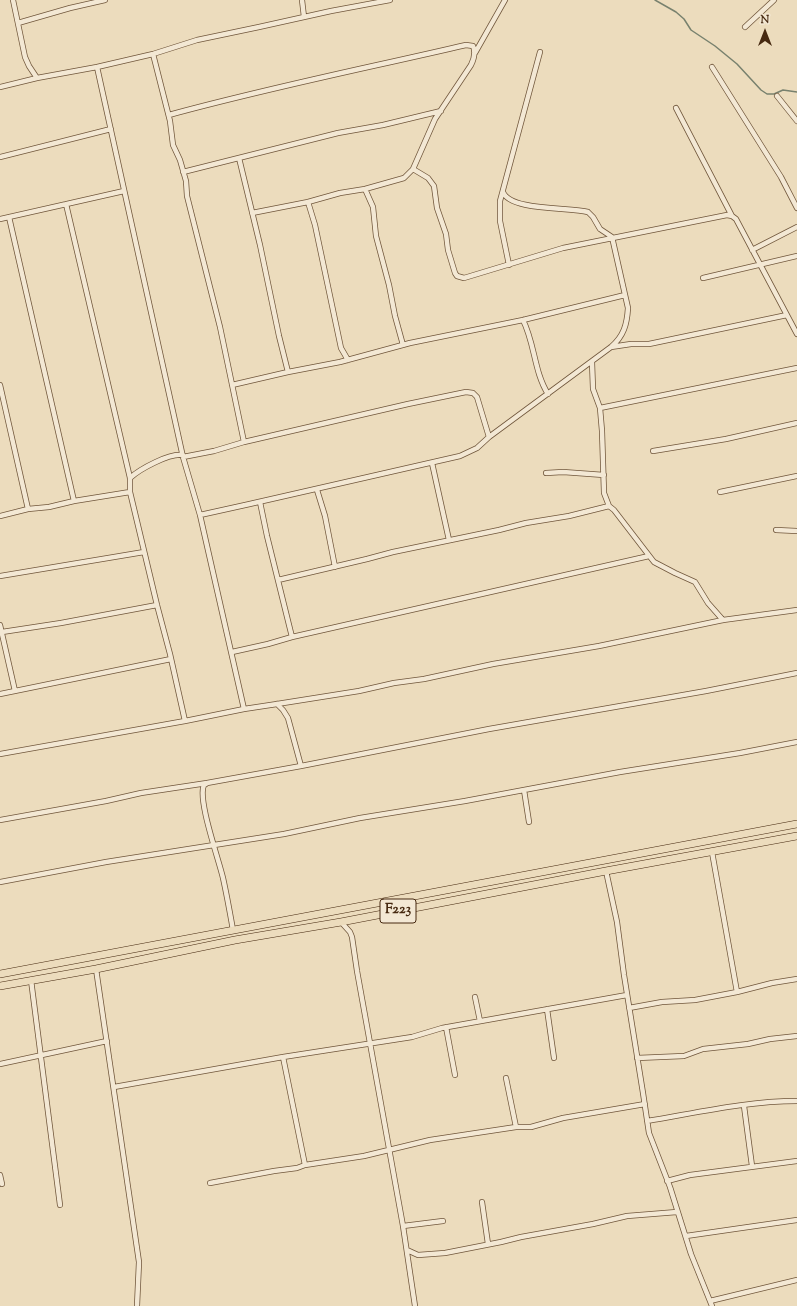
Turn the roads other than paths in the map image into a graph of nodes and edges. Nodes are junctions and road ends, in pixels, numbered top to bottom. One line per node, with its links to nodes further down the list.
1 (13, 0): 9 (street)
2 (105, 0): 7 (street)
3 (302, 0): 8 (street)
4 (390, 0): 8 (street)
5 (505, 0): 13 (street)
6 (774, 0): 10 (street)
7 (84, 2): 9 (street)
8 (304, 17): 12 (street)
9 (18, 23): 16 (street)
10 (745, 27)
11 (540, 52): 30 (street)
12 (153, 54): 14 (street); 21 (street)
13 (474, 54): 20 (street); 21 (street)
14 (97, 67): 16 (street); 23 (street)
15 (712, 67): 33 (street)
16 (38, 78): 17 (street)
17 (0, 87)
18 (777, 96): 22 (street)
19 (676, 108): 35 (street)
20 (441, 111): 25 (street); 26 (street)
21 (169, 115): 27 (street)
22 (797, 122)
23 (111, 129): 24 (street); 29 (street)
24 (0, 157)
25 (239, 158): 27 (street); 34 (street)
26 (413, 169): 28 (street); 42 (street)
27 (183, 172): 56 (street)
28 (366, 189): 31 (street); 49 (street)
29 (124, 191): 32 (street); 63 (street)
30 (503, 192): 39 (street); 42 (street)
31 (308, 202): 34 (street); 51 (street)
32 (66, 204): 36 (street); 68 (street)
33 (797, 208)
34 (252, 213): 54 (street)
35 (732, 216): 39 (street); 40 (street)
36 (9, 217): 37 (street); 72 (street)
37 (0, 219)
38 (797, 227): 40 (street)
39 (612, 237): 42 (street); 45 (street)
40 (752, 250): 43 (street)
41 (797, 256): 43 (street)
42 (509, 265)
43 (760, 265): 44 (street); 46 (street)
44 (703, 278)
45 (625, 295): 47 (street); 50 (street)
46 (787, 315): 48 (street); 50 (street)
47 (523, 320): 49 (street); 57 (street)
48 (797, 334)
49 (403, 345): 51 (street)
50 (611, 347): 52 (street)
51 (348, 360): 54 (street)
52 (592, 362): 57 (street); 58 (street)
53 (797, 368): 58 (street)
54 (288, 372): 56 (street)
55 (0, 385): 75 (street)
56 (232, 385): 61 (street)
57 (548, 394): 60 (street)
58 (600, 408): 66 (street)
59 (797, 423): 62 (street)
60 (489, 437): 61 (street); 64 (street)
61 (244, 442): 63 (street)
62 (653, 451)
63 (183, 457): 68 (street); 76 (street)
64 (432, 462): 69 (street); 80 (street)
65 (546, 473): 66 (street)
66 (604, 475): 74 (street)
67 (797, 476): 71 (street)
68 (130, 478): 70 (street)
69 (317, 490): 73 (street); 83 (street)
70 (130, 492): 72 (street); 81 (street)
71 (720, 492)
72 (74, 501): 75 (street)
73 (260, 502): 76 (street); 85 (street)
74 (609, 506): 80 (street); 82 (street)
75 (28, 509): 77 (street)
76 (200, 515): 92 (street)
77 (0, 516)
78 (776, 530): 79 (street)
79 (797, 531)
80 (449, 540): 83 (street)
81 (144, 552): 84 (street); 86 (street)
82 (649, 556): 88 (street); 91 (street)
83 (335, 567): 85 (street)
84 (0, 576)
85 (278, 580): 91 (street)
86 (156, 605): 90 (street); 93 (street)
87 (797, 610): 88 (street)
88 (723, 620): 97 (street)
89 (0, 625): 90 (street)
90 (2, 632): 95 (street)
91 (292, 637): 92 (street)
92 (232, 652): 98 (street)
93 (171, 659): 95 (street); 99 (street)
94 (797, 673): 102 (street)
95 (15, 691): 96 (street)
96 (0, 694)
97 (277, 704): 98 (street); 102 (street)
98 (244, 709): 99 (street)
99 (185, 721): 101 (street)
100 (797, 742): 104 (street)
101 (0, 754)
102 (301, 766): 103 (street)
103 (202, 786): 105 (street); 109 (street)
104 (524, 790): 106 (street); 109 (street)
105 (0, 820)
106 (529, 822)
107 (797, 824): 113 (main road, F223)
108 (797, 836): 110 (main road, F223)
109 (214, 845): 112 (street); 116 (street)
110 (712, 852): 111 (main road, F223); 122 (street)
111 (606, 871): 114 (main road, F223); 123 (street)
112 (0, 882)
113 (417, 895): 114 (main road); 116 (main road, F223)
114 (419, 907): 115 (main road, F223)
115 (342, 922): 117 (main road, F223); 131 (street)
116 (233, 930): 118 (main road, F223)
117 (96, 969): 120 (main road, F223); 130 (street)
118 (0, 974)
119 (797, 979): 122 (street)
120 (31, 980): 121 (main road, F223); 132 (street)
121 (0, 986)
122 (737, 992): 125 (street)
123 (627, 996): 125 (street); 126 (street)
124 (475, 997): 127 (street)
125 (629, 1008): 135 (street)
126 (547, 1009): 127 (street); 134 (street)
127 (480, 1022): 128 (street)
128 (446, 1027): 131 (street); 137 (street)
129 (797, 1036): 135 (street)
130 (107, 1041): 132 (street); 139 (street)
131 (371, 1043): 133 (street); 145 (street)
132 (41, 1055): 136 (street); 154 (street)
133 (283, 1057): 139 (street); 147 (street)
134 (554, 1058)
135 (637, 1058): 141 (street)
136 (0, 1064)
137 (455, 1075)
138 (506, 1078): 144 (street)
139 (114, 1087): 164 (street)
140 (797, 1102): 142 (street)
141 (645, 1104): 143 (street); 144 (street)
142 (744, 1106): 143 (street); 148 (street)
143 (647, 1121): 150 (street)
144 (516, 1127): 145 (street)
145 (389, 1149): 147 (street); 158 (street)
146 (797, 1161): 148 (street)
147 (305, 1165): 151 (street)
148 (752, 1166): 150 (street)
149 (0, 1175): 152 (street)
150 (667, 1181): 155 (street)
151 (210, 1183)
152 (2, 1184)
153 (482, 1202): 160 (street)
154 (60, 1205)
155 (677, 1212): 159 (street); 160 (street)
156 (797, 1220): 159 (street)
157 (443, 1221): 158 (street)
158 (403, 1226): 161 (street)
159 (686, 1236): 163 (street)
160 (488, 1244): 161 (street)
161 (407, 1250): 165 (street)
162 (797, 1280): 163 (street)
163 (711, 1303)
164 (137, 1306)
165 (415, 1306)

